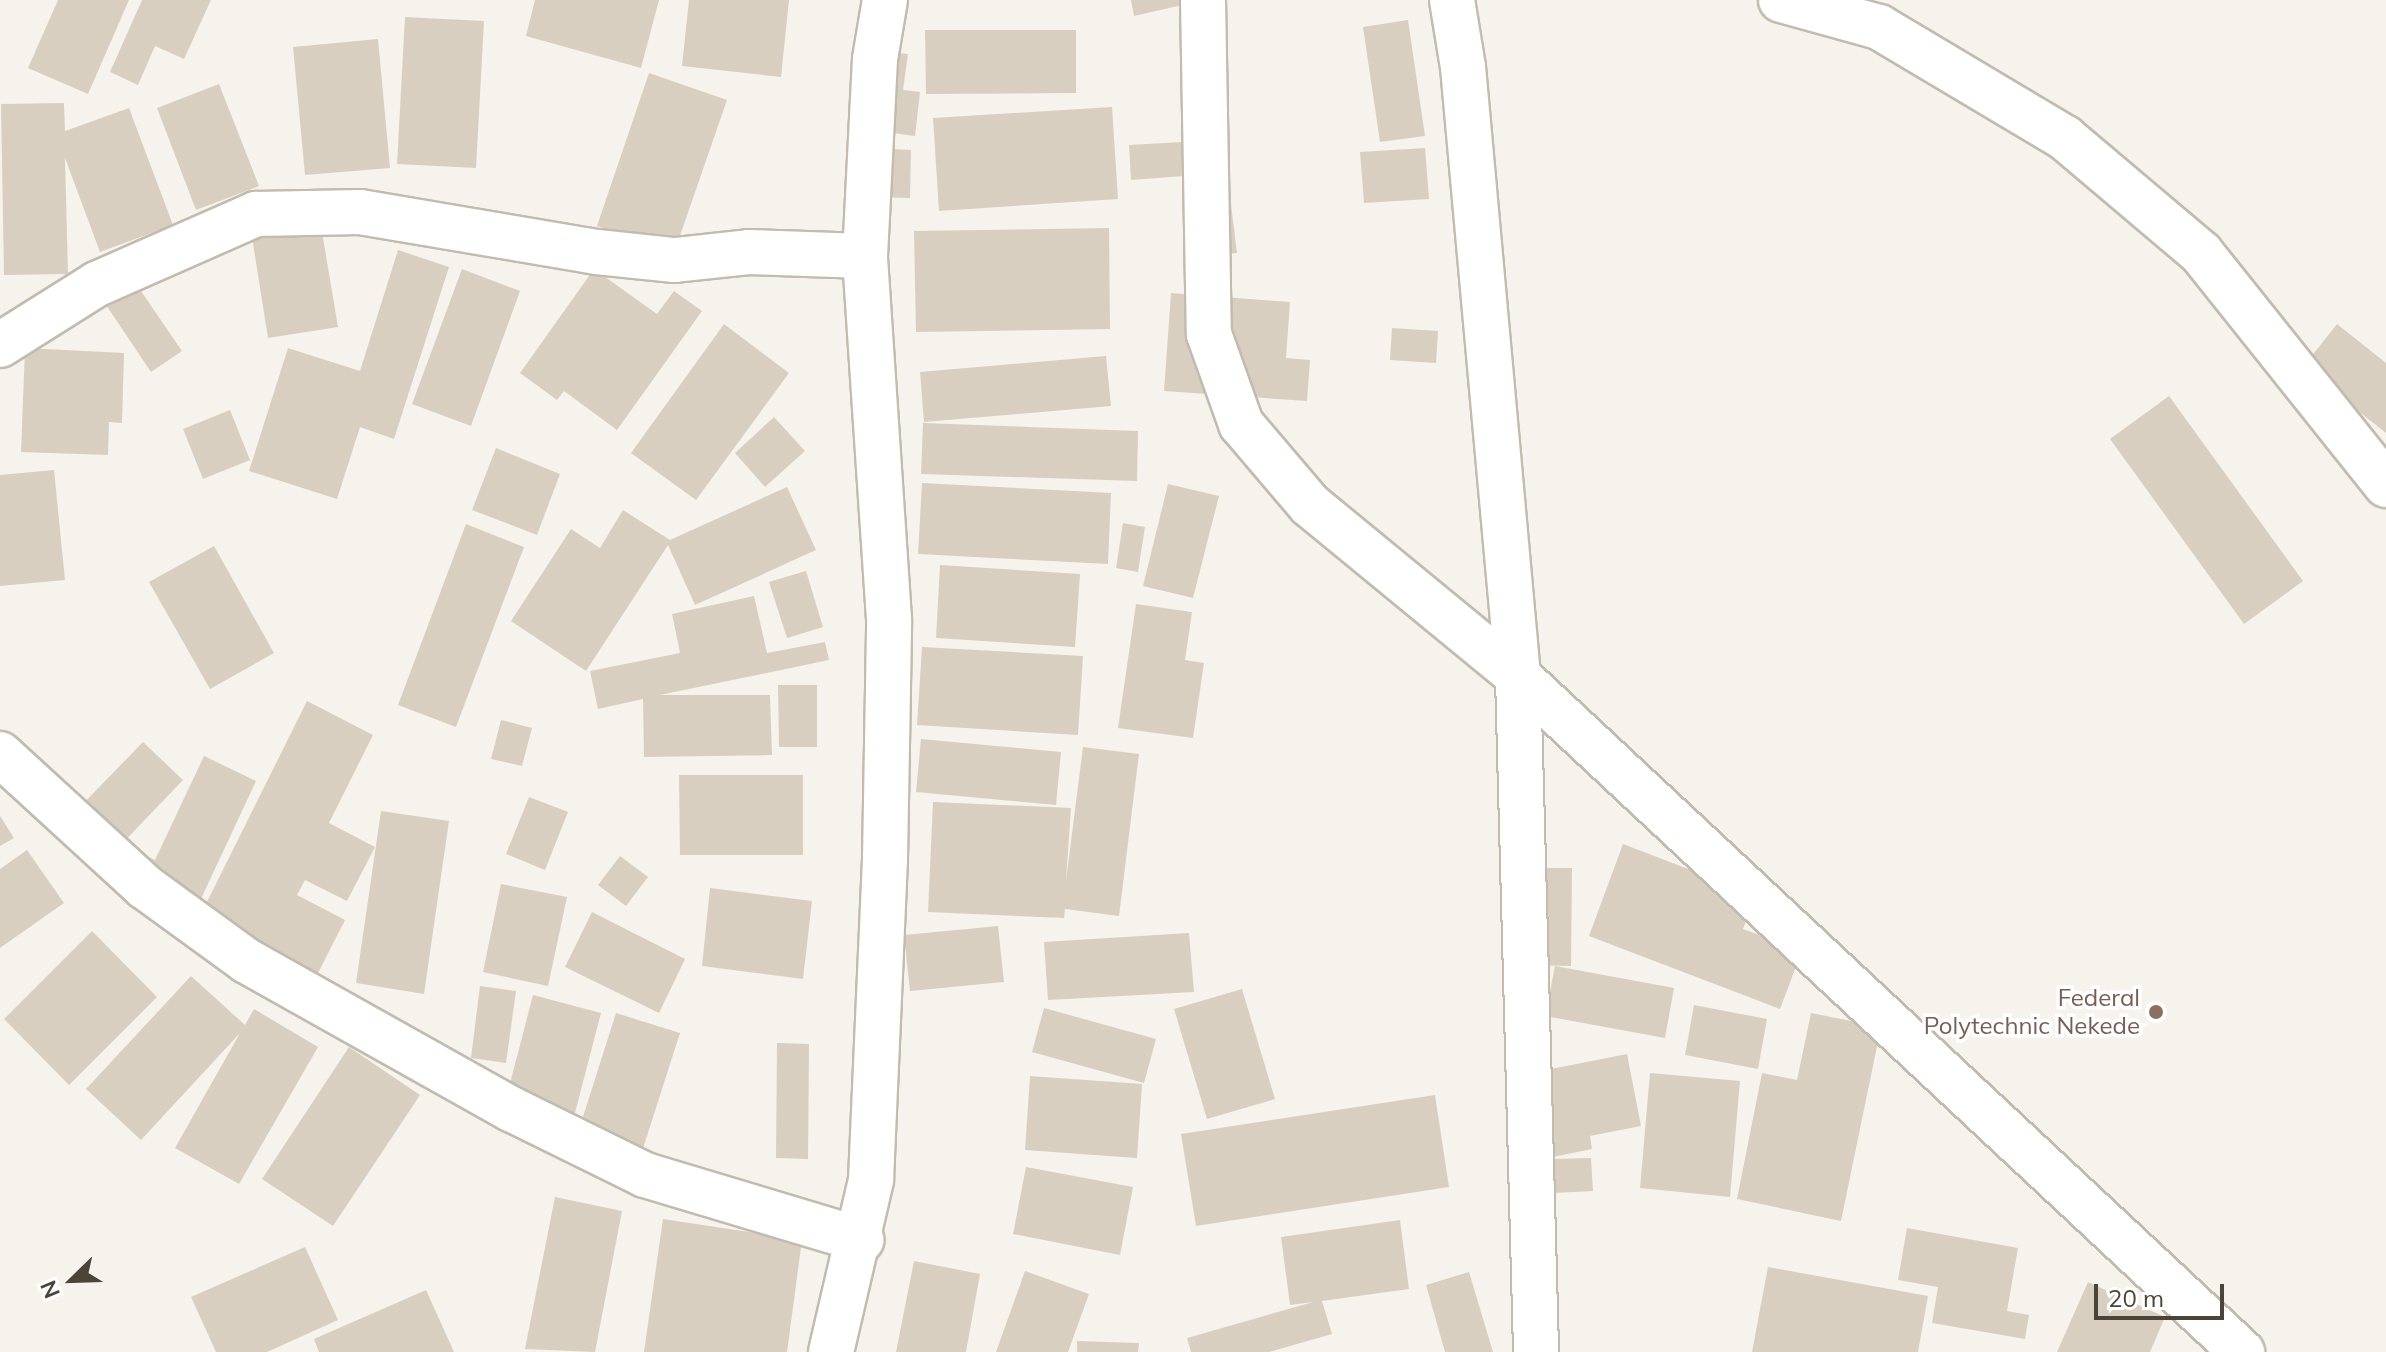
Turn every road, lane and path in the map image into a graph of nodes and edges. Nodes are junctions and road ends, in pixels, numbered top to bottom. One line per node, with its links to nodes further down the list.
1 (885, 0): 5 (street)
2 (1203, 0): 8 (street)
3 (1452, 0): 8 (street)
4 (1781, 0): 7 (street)
5 (865, 256): 6 (street); 10 (street)
6 (0, 345)
7 (2386, 485)
8 (1518, 676): 12 (street); 13 (street)
9 (0, 754): 10 (street)
10 (861, 1240): 11 (street)
11 (831, 1352)
12 (1536, 1352)
13 (2242, 1352)

